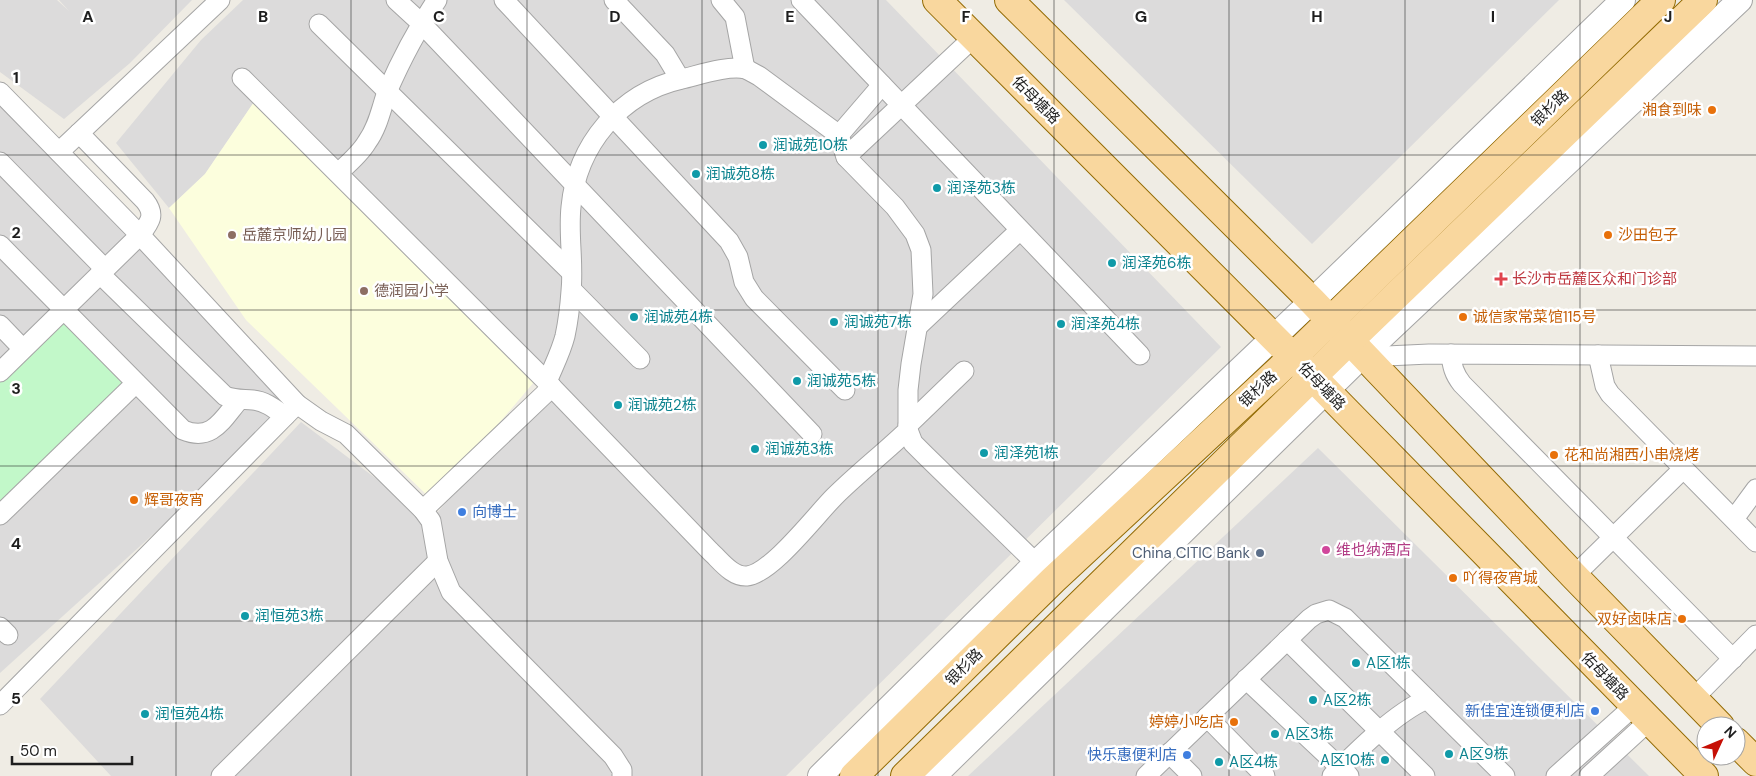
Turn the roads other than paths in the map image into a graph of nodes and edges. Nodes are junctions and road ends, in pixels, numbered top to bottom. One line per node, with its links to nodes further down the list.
1 (220, 0): 25 (street)
2 (396, 0): 14 (street)
3 (436, 0): 14 (street)
4 (504, 0): 24 (street)
5 (614, 0): 19 (street)
6 (721, 0): 17 (street)
7 (801, 0): 20 (street)
8 (937, 0): 16 (main road, 佑母塘路)
9 (1009, 0): 37 (main road)
10 (1623, 0): 37 (street, 银杉路)
11 (1661, 0): 39 (main road, 银杉路)
12 (1703, 0): 44 (main road, 银杉路)
13 (1740, 0): 44 (street, 银杉路)
14 (421, 23): 22 (street); 31 (street)
15 (319, 24): 22 (street)
16 (974, 37): 23 (street); 42 (main road, 佑母塘路)
17 (746, 69): 19 (street); 26 (street)
18 (242, 78): 30 (street)
19 (680, 80): 24 (street)
20 (882, 85): 23 (street); 26 (street)
21 (0, 92): 27 (street)
22 (387, 93): 30 (street); 36 (street)
23 (901, 104): 28 (street); 32 (street)
24 (613, 116): 31 (street); 56 (street)
25 (79, 133): 27 (street); 33 (street)
26 (839, 135): 28 (street)
27 (59, 152): 33 (street)
28 (846, 157): 41 (street)
29 (0, 162): 35 (street)
30 (338, 173): 55 (street)
31 (574, 183): 36 (street); 60 (street)
32 (1019, 231): 41 (street); 46 (street)
33 (140, 235): 35 (street); 58 (street)
34 (0, 245): 38 (street)
35 (103, 271): 38 (street); 57 (street)
36 (571, 281): 50 (street); 55 (street)
37 (1312, 301): 39 (main road); 42 (street, 银杉路)
38 (64, 310): 43 (street); 53 (street)
39 (1330, 320): 44 (main road); 49 (main road, 银杉路)
40 (0, 326): 43 (street)
41 (917, 328): 59 (street)
42 (1274, 337): 49 (main road, 佑母塘路); 69 (street, 银杉路)
43 (24, 349): 52 (street)
44 (1359, 351): 45 (street); 54 (main road, 银杉路); 70 (main road)
45 (1451, 354): 47 (street); 66 (street)
46 (1140, 355)
47 (1598, 355): 48 (street); 61 (street)
48 (1756, 356)
49 (1293, 357): 54 (main road, 佑母塘路); 69 (main road, 银杉路)
50 (640, 359)
51 (964, 371): 59 (street)
52 (0, 372)
53 (136, 383): 57 (street); 64 (street)
54 (1319, 384): 78 (main road, 佑母塘路); 90 (main road, 银杉路); 91 (street, 银杉路)
55 (550, 385): 59 (street); 63 (street)
56 (845, 390)
57 (238, 400): 58 (street)
58 (291, 410): 63 (street); 77 (street)
59 (908, 427): 69 (street)
60 (812, 434)
61 (1683, 469): 65 (street); 66 (street)
62 (1756, 489): 65 (street)
63 (423, 510): 68 (street)
64 (0, 515)
65 (1734, 519): 67 (street)
66 (1614, 538): 70 (street); 73 (street)
67 (1756, 542)
68 (438, 561): 86 (street); 87 (street)
69 (1045, 572): 88 (street, 银杉路); 89 (main road, 银杉路)
70 (1574, 576): 76 (main road)
71 (1756, 636): 73 (street)
72 (1286, 640): 74 (street); 75 (street); 81 (street)
73 (1733, 659): 76 (street)
74 (1246, 680): 80 (street); 85 (street)
75 (1427, 699): 81 (street); 96 (street)
76 (1694, 699): 79 (main road)
77 (0, 705)
78 (1641, 713): 97 (street); 98 (street); 99 (main road, 佑母塘路)
79 (1710, 716)
80 (1207, 717): 83 (street); 94 (street)
81 (1379, 732): 85 (street); 95 (street)
82 (1746, 752): 84 (main road)
83 (1169, 753): 92 (street); 93 (street)
84 (1756, 762)
85 (1340, 773)
86 (221, 776)
87 (622, 776)
88 (820, 776)
89 (854, 776)
90 (905, 776)
91 (934, 776)
92 (1146, 776)
93 (1192, 776)
94 (1264, 776)
95 (1425, 776)
96 (1505, 776)
97 (1556, 776)
98 (1589, 776)
99 (1704, 776)

